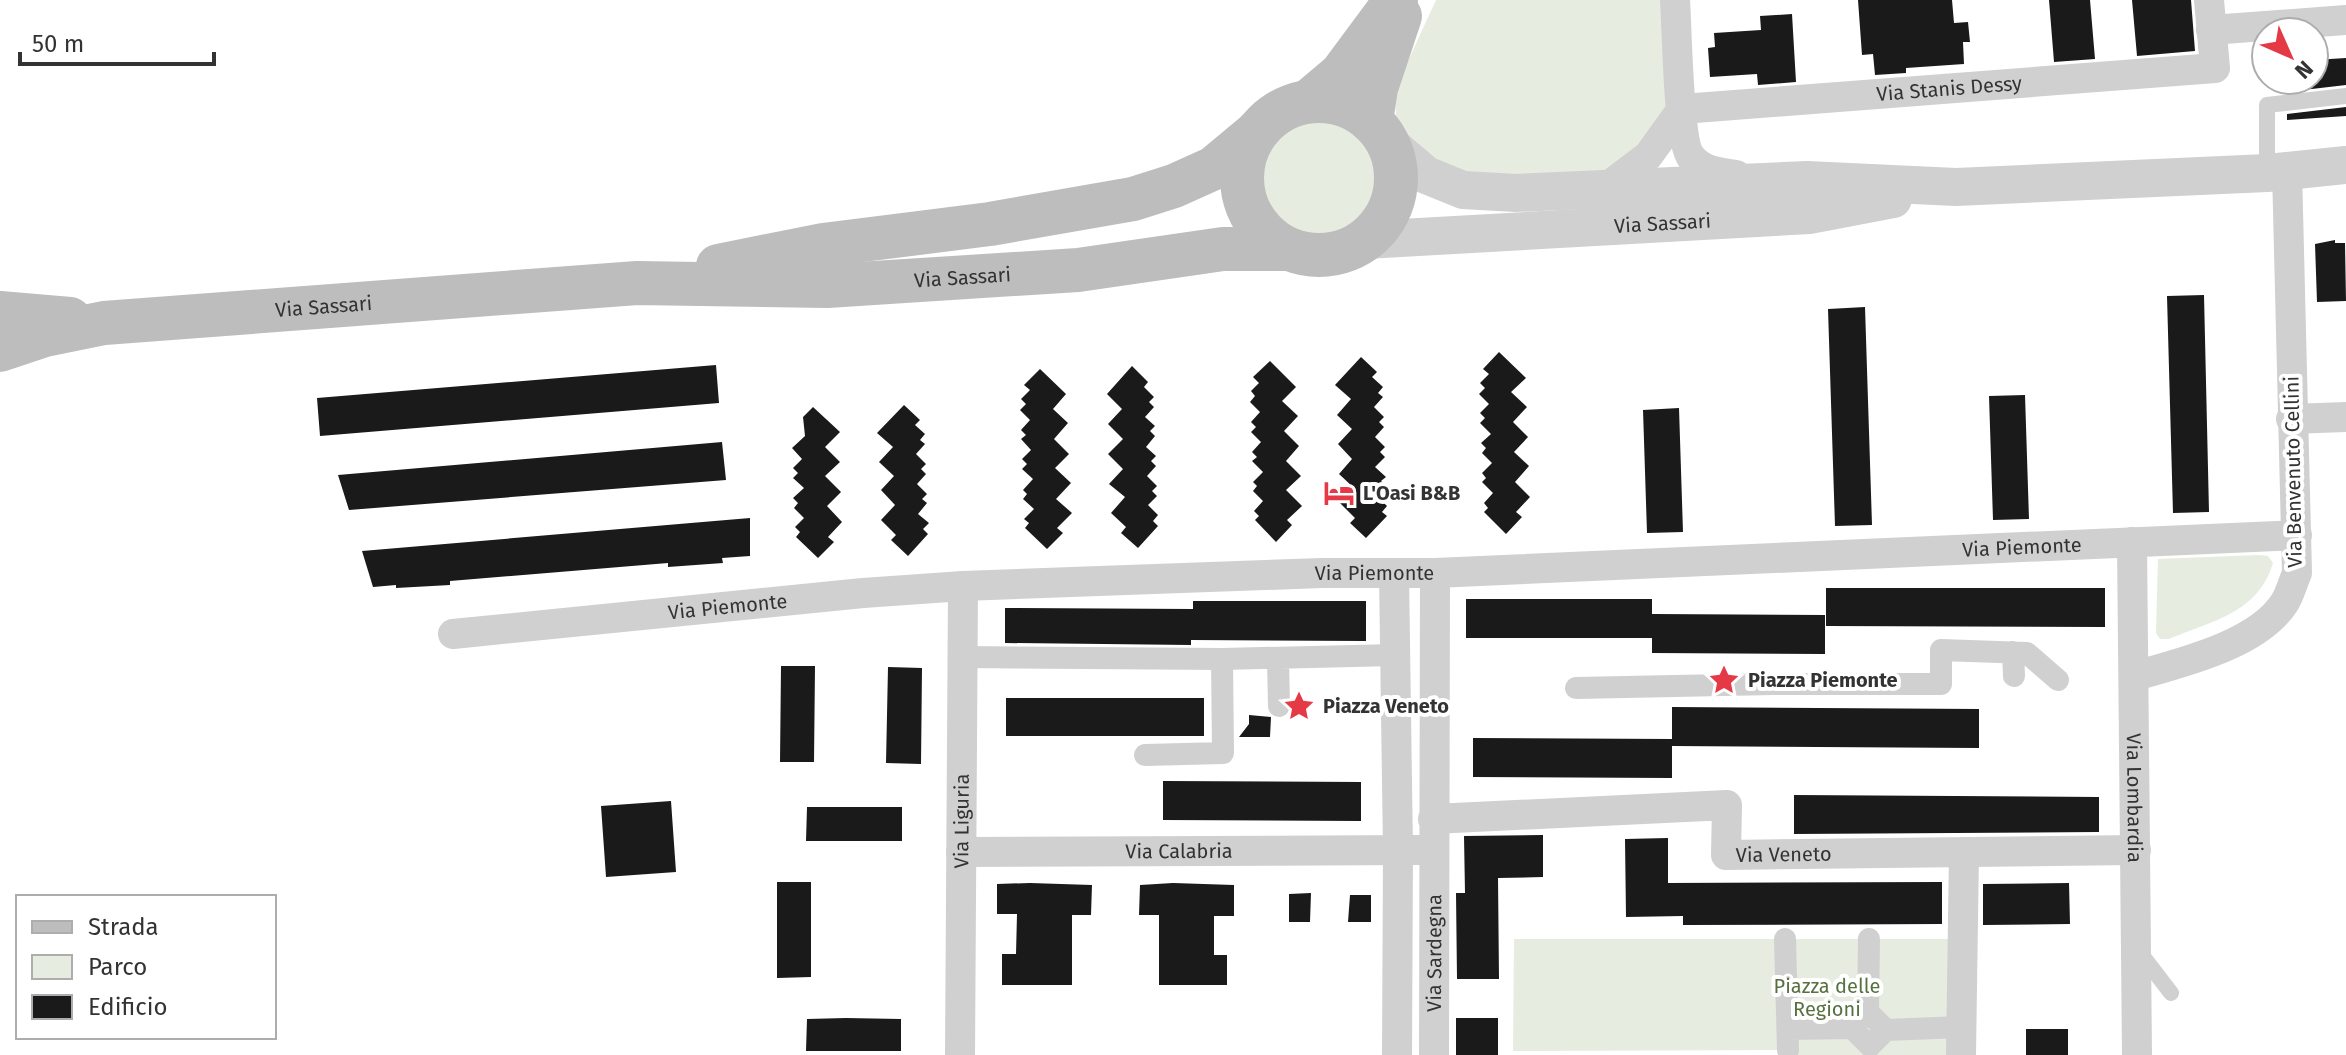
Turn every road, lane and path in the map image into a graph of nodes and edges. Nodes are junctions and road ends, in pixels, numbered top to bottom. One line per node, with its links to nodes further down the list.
1 (1396, 0): 7 (main road)
2 (1406, 0): 9 (main road)
3 (1675, 0): 8 (street)
4 (2210, 15): 5 (street); 8 (street, Via Stanis Dessy)
5 (2346, 20)
6 (2346, 96): 12 (lane)
7 (1309, 101): 9 (main road); 10 (main road)
8 (1682, 109): 13 (street); 15 (street)
9 (1379, 131): 15 (street, Via Sassari); 16 (main road)
10 (1256, 133): 17 (main road); 18 (main road, Via Sassari)
11 (2346, 165): 12 (street, Via Sassari)
12 (2277, 172): 14 (street, Via Sassari); 23 (street, Via Benvenuto Cellini)
13 (1774, 182): 14 (street, Via Sassari); 15 (street, Via Sassari)
14 (1956, 187): 16 (street, Via Sassari)
15 (1603, 190)
16 (1365, 240): 17 (main road)
17 (1287, 249): 18 (main road, Via Sassari)
18 (637, 283): 20 (main road, Via Sassari)
19 (0, 313): 20 (main road, Via Sassari)
20 (104, 323): 21 (main road, Via Sassari)
21 (0, 350)
22 (2346, 417): 23 (street)
23 (2291, 419): 24 (street, Via Benvenuto Cellini)
24 (2297, 535): 25 (street, Via Piemonte); 36 (street, Via Benvenuto Cellini)
25 (2132, 542): 27 (street, Via Piemonte); 36 (street, Via Lombardia)
26 (1394, 573): 27 (street, Via Piemonte); 28 (street, Via Piemonte); 31 (street, Via Sardegna)
27 (1435, 573): 41 (street, Via Sardegna)
28 (963, 586): 29 (street, Via Piemonte); 32 (street, Via Liguria)
29 (453, 634)
30 (2013, 652): 35 (street); 37 (street); 38 (street)
31 (1395, 655): 34 (street); 44 (street, Via Sardegna)
32 (963, 657): 33 (street); 45 (street, Via Liguria)
33 (1222, 659): 34 (street); 40 (street)
34 (1278, 659): 39 (street)
35 (2014, 676)
36 (2135, 676): 43 (street, Via Lombardia)
37 (2058, 680)
38 (1576, 688)
39 (1279, 706)
40 (1145, 755)
41 (1433, 819): 42 (street, Via Sardegna); 46 (street, Via Veneto)
42 (1432, 850): 44 (street); 56 (street, Via Sardegna)
43 (2136, 850): 46 (street, Via Veneto); 49 (street, Via Lombardia)
44 (1398, 851): 45 (street, Via Calabria); 55 (street, Via Sardegna)
45 (961, 852): 54 (street, Via Liguria)
46 (1964, 852): 52 (street)
47 (1785, 939): 51 (street)
48 (1869, 939): 51 (street)
49 (2136, 949): 50 (lane); 57 (street, Via Lombardia)
50 (2171, 993)
51 (1860, 1020): 53 (street)
52 (1961, 1041): 53 (street)
53 (1875, 1044)
54 (960, 1055)
55 (1397, 1055)
56 (1434, 1055)
57 (2137, 1055)

